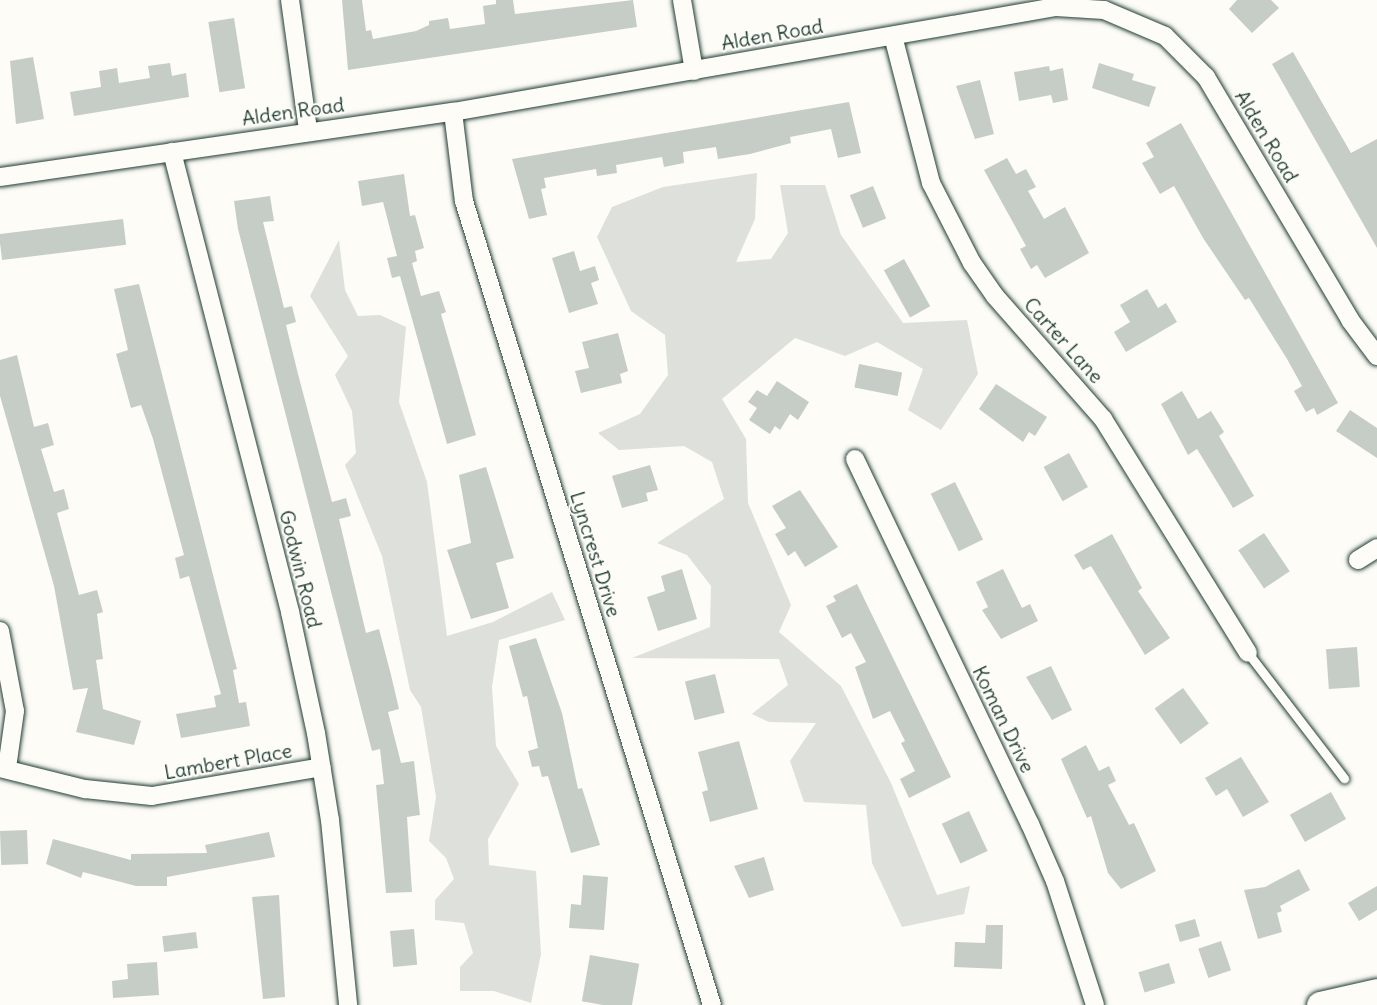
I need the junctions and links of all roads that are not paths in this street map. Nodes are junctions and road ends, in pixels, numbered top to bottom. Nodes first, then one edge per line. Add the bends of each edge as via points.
1 (290, 0) edge
2 (682, 0) edge
3 (894, 36) junction
4 (694, 71) junction
5 (453, 112) junction
6 (308, 130) junction
7 (172, 152) junction
8 (0, 177) edge
9 (1377, 356) edge
10 (855, 459) dead end
11 (1377, 548) edge
12 (1358, 560) dead end
13 (0, 631) edge
14 (1248, 653) joint
15 (3, 768) edge
16 (322, 768) junction
17 (1344, 778) dead end
18 (1377, 992) edge
19 (348, 1005) edge
20 (712, 1005) edge
21 (1095, 1005) edge
22 (1320, 1005) edge

1 - 6 street
2 - 4 street
3 - 4 street, Alden Road
3 - 9 street, Alden Road via 1078,7 1137,21 1165,36 1206,76 1350,320
3 - 14 street, Carter Lane via 916,137 956,237 995,296 1103,419
4 - 5 street, Alden Road
5 - 6 street, Alden Road
5 - 20 street, Lyncrest Drive via 464,201
6 - 7 street, Alden Road
7 - 8 street, Alden Road
7 - 16 street, Godwin Road via 290,612
10 - 21 street, Koman Drive via 1047,862
11 - 12 street
13 - 15 street via 15,711
14 - 17 lane
15 - 16 street, Lambert Place via 85,789 152,796
16 - 19 street, Godwin Road
18 - 22 main road

